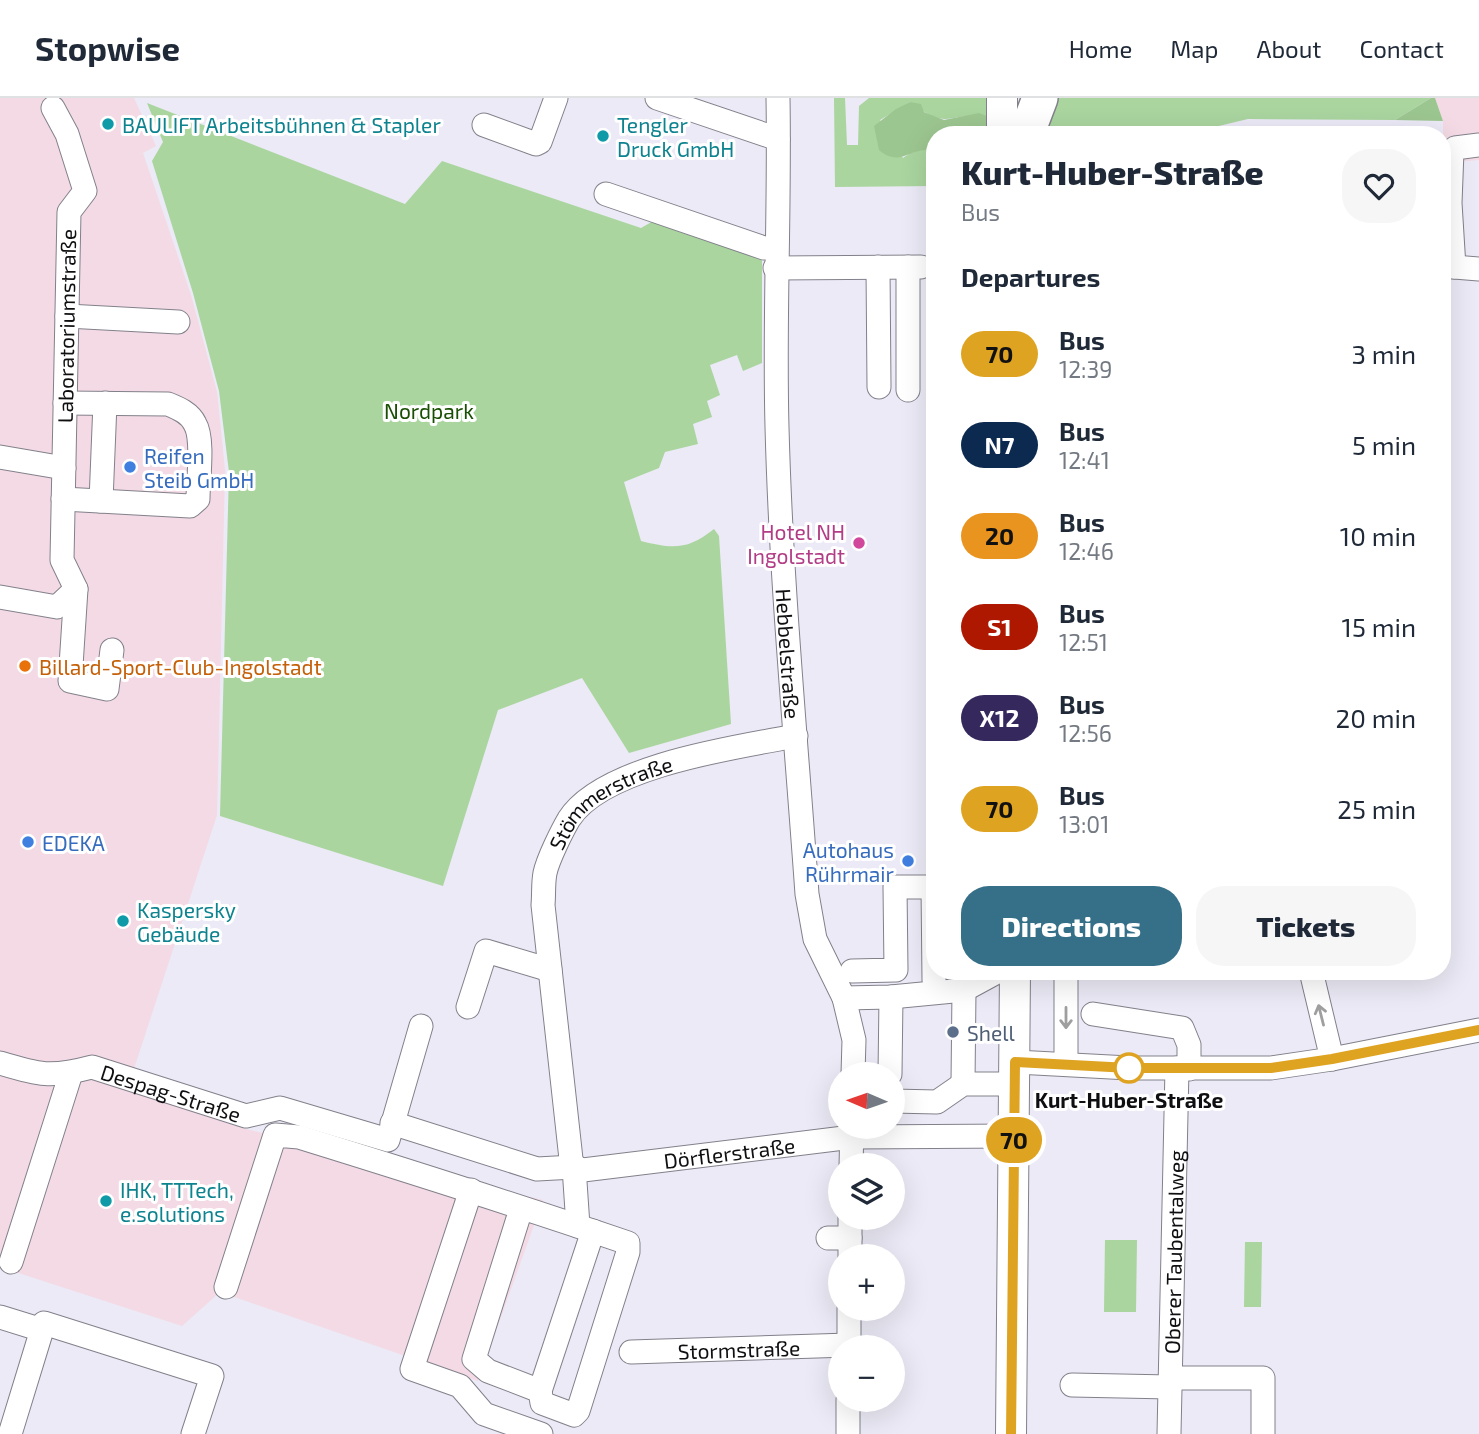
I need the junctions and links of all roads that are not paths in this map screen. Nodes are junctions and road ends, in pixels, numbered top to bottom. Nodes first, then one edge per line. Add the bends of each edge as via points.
1 (556, 98) edge
2 (657, 98) edge
3 (778, 98) edge
4 (1002, 98) edge
5 (1020, 98) edge
6 (1040, 98) edge
7 (52, 108) dead end
8 (484, 125) dead end
9 (1002, 126) edge
10 (1019, 126) edge
11 (1029, 126) edge
12 (778, 139) junction
13 (1479, 145) edge
14 (1451, 177) edge
15 (606, 194) dead end
16 (776, 258) junction
17 (1451, 266) edge
18 (878, 267) junction
19 (1479, 269) edge
20 (66, 316) junction
21 (178, 321) dead end
22 (879, 387) dead end
23 (908, 390) dead end
24 (65, 403) junction
25 (105, 403) junction
26 (0, 457) edge
27 (64, 468) junction
28 (63, 499) junction
29 (101, 501) junction
30 (76, 589) junction
31 (0, 597) edge
32 (112, 650) dead end
33 (796, 736) junction
34 (926, 887) edge
35 (550, 970) junction
36 (852, 971) dead end
37 (982, 980) edge
38 (1015, 980) edge
39 (1066, 980) edge
40 (1313, 980) edge
41 (964, 990) junction
42 (891, 997) junction
43 (844, 998) junction
44 (468, 1007) dead end
45 (1093, 1014) dead end
46 (421, 1026) dead end
47 (1479, 1030) edge
48 (1332, 1059) junction
49 (853, 1062) edge
50 (890, 1062) edge
51 (0, 1063) edge
52 (1066, 1064) junction
53 (1183, 1069) junction
54 (71, 1073) junction
55 (1014, 1073) junction
56 (963, 1084) junction
57 (905, 1101) edge
58 (246, 1116) junction
59 (392, 1123) junction
60 (905, 1133) edge
61 (275, 1135) junction
62 (828, 1135) edge
63 (1014, 1136) junction
64 (574, 1167) junction
65 (471, 1190) junction
66 (521, 1209) junction
67 (586, 1228) junction
68 (11, 1262) dead end
69 (226, 1287) dead end
70 (0, 1317) edge
71 (42, 1330) junction
72 (828, 1347) edge
73 (631, 1352) dead end
74 (1171, 1383) junction
75 (1072, 1385) dead end
76 (540, 1391) junction
77 (848, 1412) edge
78 (10, 1434) edge
79 (194, 1434) edge
80 (541, 1434) edge
81 (848, 1434) edge
82 (1011, 1434) edge
83 (1169, 1434) edge
84 (1263, 1434) edge

1 - 8 street via 536,144
2 - 12 street
3 - 12 street, Hebbelstraße
4 - 9 main road
5 - 10 main road
6 - 11 highway
7 - 20 street, Laboratoriumstraße via 85,191 69,212
12 - 16 street, Hebbelstraße
13 - 14 street via 1452,151
15 - 16 street via 764,248
16 - 18 street
16 - 33 street, Hebbelstraße via 780,518
17 - 19 street
18 - 22 street
18 - 23 street via 914,267
20 - 21 street
20 - 24 street, Laboratoriumstraße
24 - 25 street
24 - 27 street, Laboratoriumstraße
25 - 29 street
25 - 29 street via 167,404 182,410 195,424 199,439 198,499 190,506
26 - 27 street
27 - 28 street, Laboratoriumstraße
28 - 29 street
28 - 30 street, Laboratoriumstraße via 62,560
30 - 31 street via 57,607
30 - 32 street via 70,681 107,689
33 - 35 street, Stömmerstraße via 652,768 603,788 570,817 545,871 543,905
33 - 43 street, Hebbelstraße via 807,894 815,939
34 - 36 street via 895,887 896,970
35 - 44 street via 486,951
35 - 64 street, Stömmerstraße
37 - 41 street
38 - 55 main road
39 -> 52 street
48 -> 40 street
41 - 42 street
41 - 56 street
42 - 43 street
42 - 50 street
43 - 49 street, Hebbelstraße
45 - 53 street, Oberer Taubentalweg via 1182,1028 1189,1045
46 - 59 street
47 - 48 street
48 - 53 street via 1271,1068
51 - 54 street, Despag-Straße via 44,1075
52 - 53 street
52 - 55 street
53 - 74 street, Oberer Taubentalweg
54 - 58 street, Despag-Straße via 92,1067
54 - 68 street
55 - 56 street
55 - 63 main road
56 - 57 street via 937,1102
58 - 59 street, Despag-Straße via 280,1108 388,1140
58 - 61 street
59 - 64 street, Dörflerstraße via 537,1169
60 - 63 street, Dörflerstraße
61 - 65 street via 299,1137
61 - 69 street
62 - 64 street, Dörflerstraße via 583,1170
63 - 82 main road
64 - 67 street, Stömmerstraße
65 - 66 street
65 - 80 street via 412,1369 460,1386 484,1414
66 - 67 street
66 - 76 street via 474,1359 488,1371
67 - 76 street
67 - 76 street via 628,1243 628,1252 578,1411 574,1415 542,1403
70 - 71 street
71 - 78 street
71 - 79 street via 44,1323 212,1376
72 - 73 street, Stormstraße
74 - 75 street
74 - 83 street, Oberer Taubentalweg
74 - 84 street via 1263,1378
77 - 81 street

